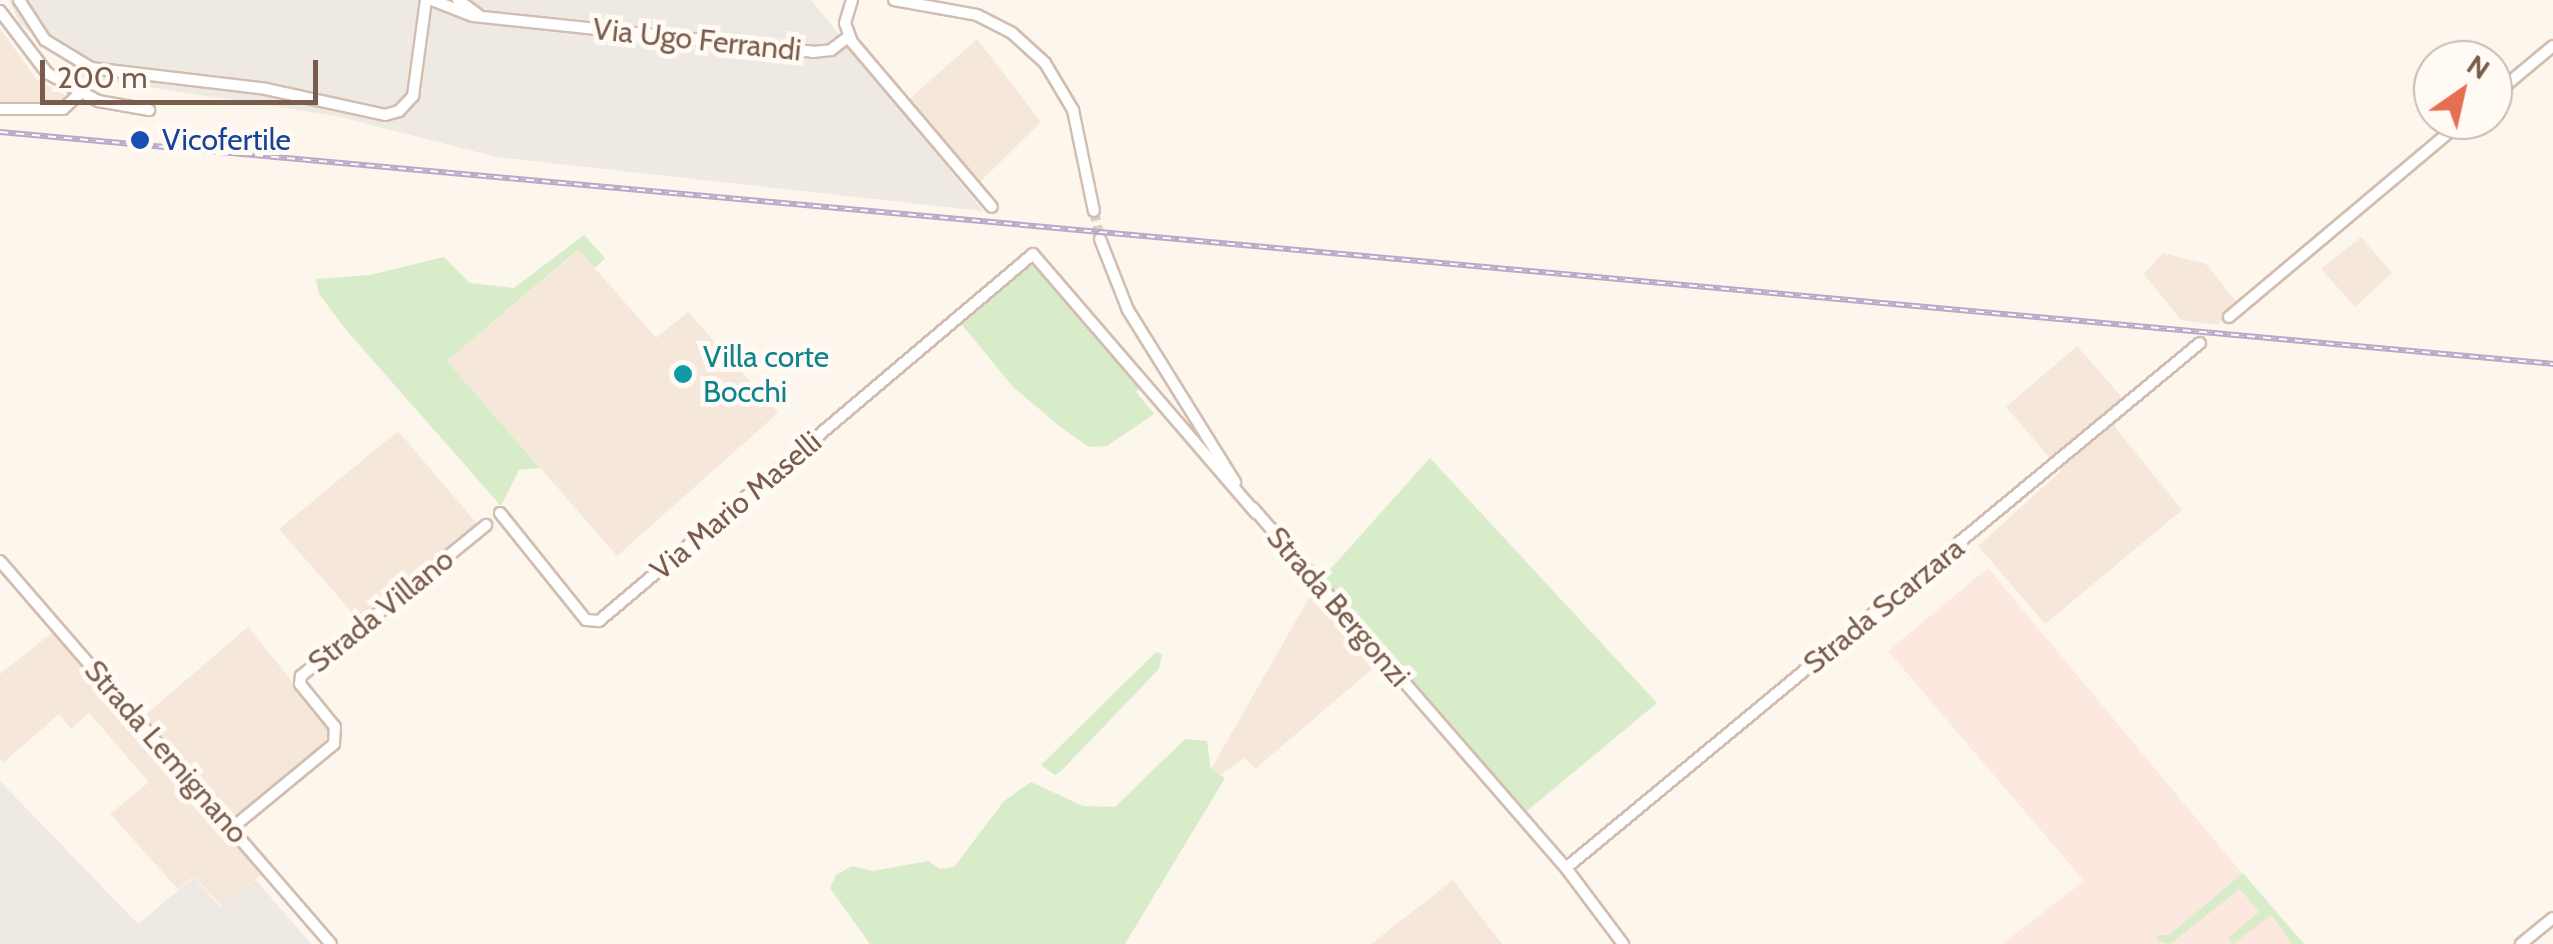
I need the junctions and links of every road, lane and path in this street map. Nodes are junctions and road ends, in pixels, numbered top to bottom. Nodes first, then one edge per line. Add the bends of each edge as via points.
1 (19, 0) edge
2 (429, 0) edge
3 (458, 0) edge
4 (852, 0) edge
5 (894, 0) edge
6 (447, 8) junction
7 (0, 11) edge
8 (481, 16) junction
9 (423, 27) junction
10 (848, 37) junction
11 (2553, 46) edge
12 (2513, 79) edge
13 (78, 94) junction
14 (0, 109) edge
15 (149, 110) dead end
16 (2440, 140) edge
17 (992, 207) dead end
18 (1094, 210) tunnel mouth
19 (1100, 238) tunnel mouth
20 (2230, 317) dead end
21 (2200, 343) dead end
22 (1174, 384) junction
23 (1152, 392) junction
24 (1256, 512) junction
25 (500, 513) dead end
26 (486, 525) dead end
27 (0, 562) edge
28 (232, 828) junction
29 (1566, 868) junction
30 (2553, 918) edge
31 (331, 944) edge
32 (1623, 944) edge
33 (2521, 944) edge

1 - 9 street via 45,40 91,68 266,88 385,115 400,112 413,96
2 - 6 street, Via Ugo Ferrandi
2 - 9 street
3 - 8 street
4 - 10 street
5 - 18 street via 978,15 1035,52 1073,110
6 - 8 street, Via Ugo Ferrandi
6 - 9 street
7 - 13 street via 34,62
8 - 10 street, Via Ugo Ferrandi via 823,53
10 - 17 street
11 - 12 street
13 - 14 street via 64,110
13 - 15 street
16 - 20 street
19 - 22 street, Strada Bergonzi via 1119,293
21 - 29 street, Strada Scarzara
22 - 23 street
22 - 24 street, Strada Bergonzi
23 - 24 street, Via Mario Maselli
23 - 25 street, Via Mario Maselli via 1033,254 594,624
24 - 29 street, Strada Bergonzi
26 - 28 street, Strada Villano via 302,676 300,684 335,727 334,744
27 - 28 street, Strada Lemignano
28 - 31 street, Strada Lemignano
29 - 32 street, Strada Bergonzi
30 - 33 street

